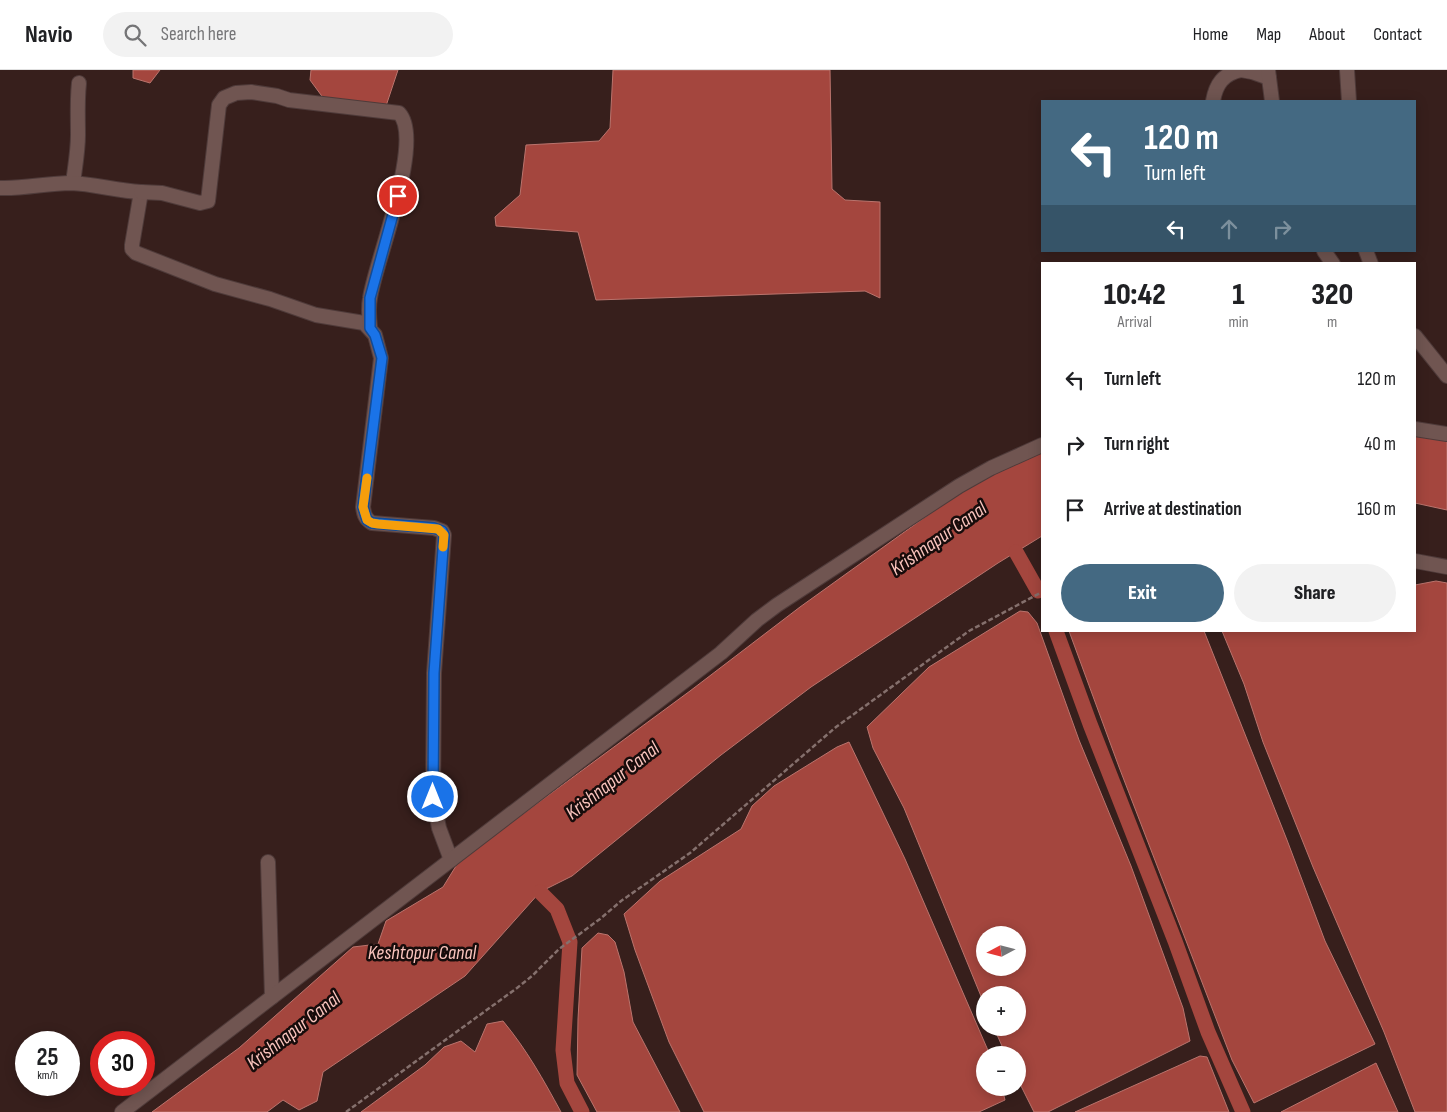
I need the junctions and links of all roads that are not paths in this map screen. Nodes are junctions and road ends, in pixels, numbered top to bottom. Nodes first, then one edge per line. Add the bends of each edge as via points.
1 (1241, 70) edge
2 (1347, 70) edge
3 (1269, 74) edge
4 (78, 83) dead end
5 (1213, 100) edge
6 (1272, 100) edge
7 (1348, 100) edge
8 (73, 183) junction
9 (0, 188) edge
10 (141, 192) junction
11 (370, 328) junction
12 (1416, 337) edge
13 (1447, 376) edge
14 (1416, 429) edge
15 (1447, 434) edge
16 (1041, 444) edge
17 (1416, 561) edge
18 (1447, 567) edge
19 (451, 860) junction
20 (268, 862) dead end
21 (272, 997) junction
22 (122, 1112) edge

1 - 3 street
1 - 5 street via 1222,78
2 - 7 street
3 - 6 street
4 - 8 street via 78,135
8 - 9 street
8 - 10 street
10 - 11 street via 132,245 136,253 215,284 316,315 364,323
10 - 11 street via 162,193 200,203 208,201 219,105 224,98 236,93 265,94 399,114 406,124 404,167 371,293 368,310
11 - 19 street via 382,358 364,514 372,523 434,528 444,535 434,673 433,797 439,828
12 - 13 street
14 - 15 street
16 - 19 street via 959,486 778,605 721,653
17 - 18 street
19 - 21 street
20 - 21 street
21 - 22 street

